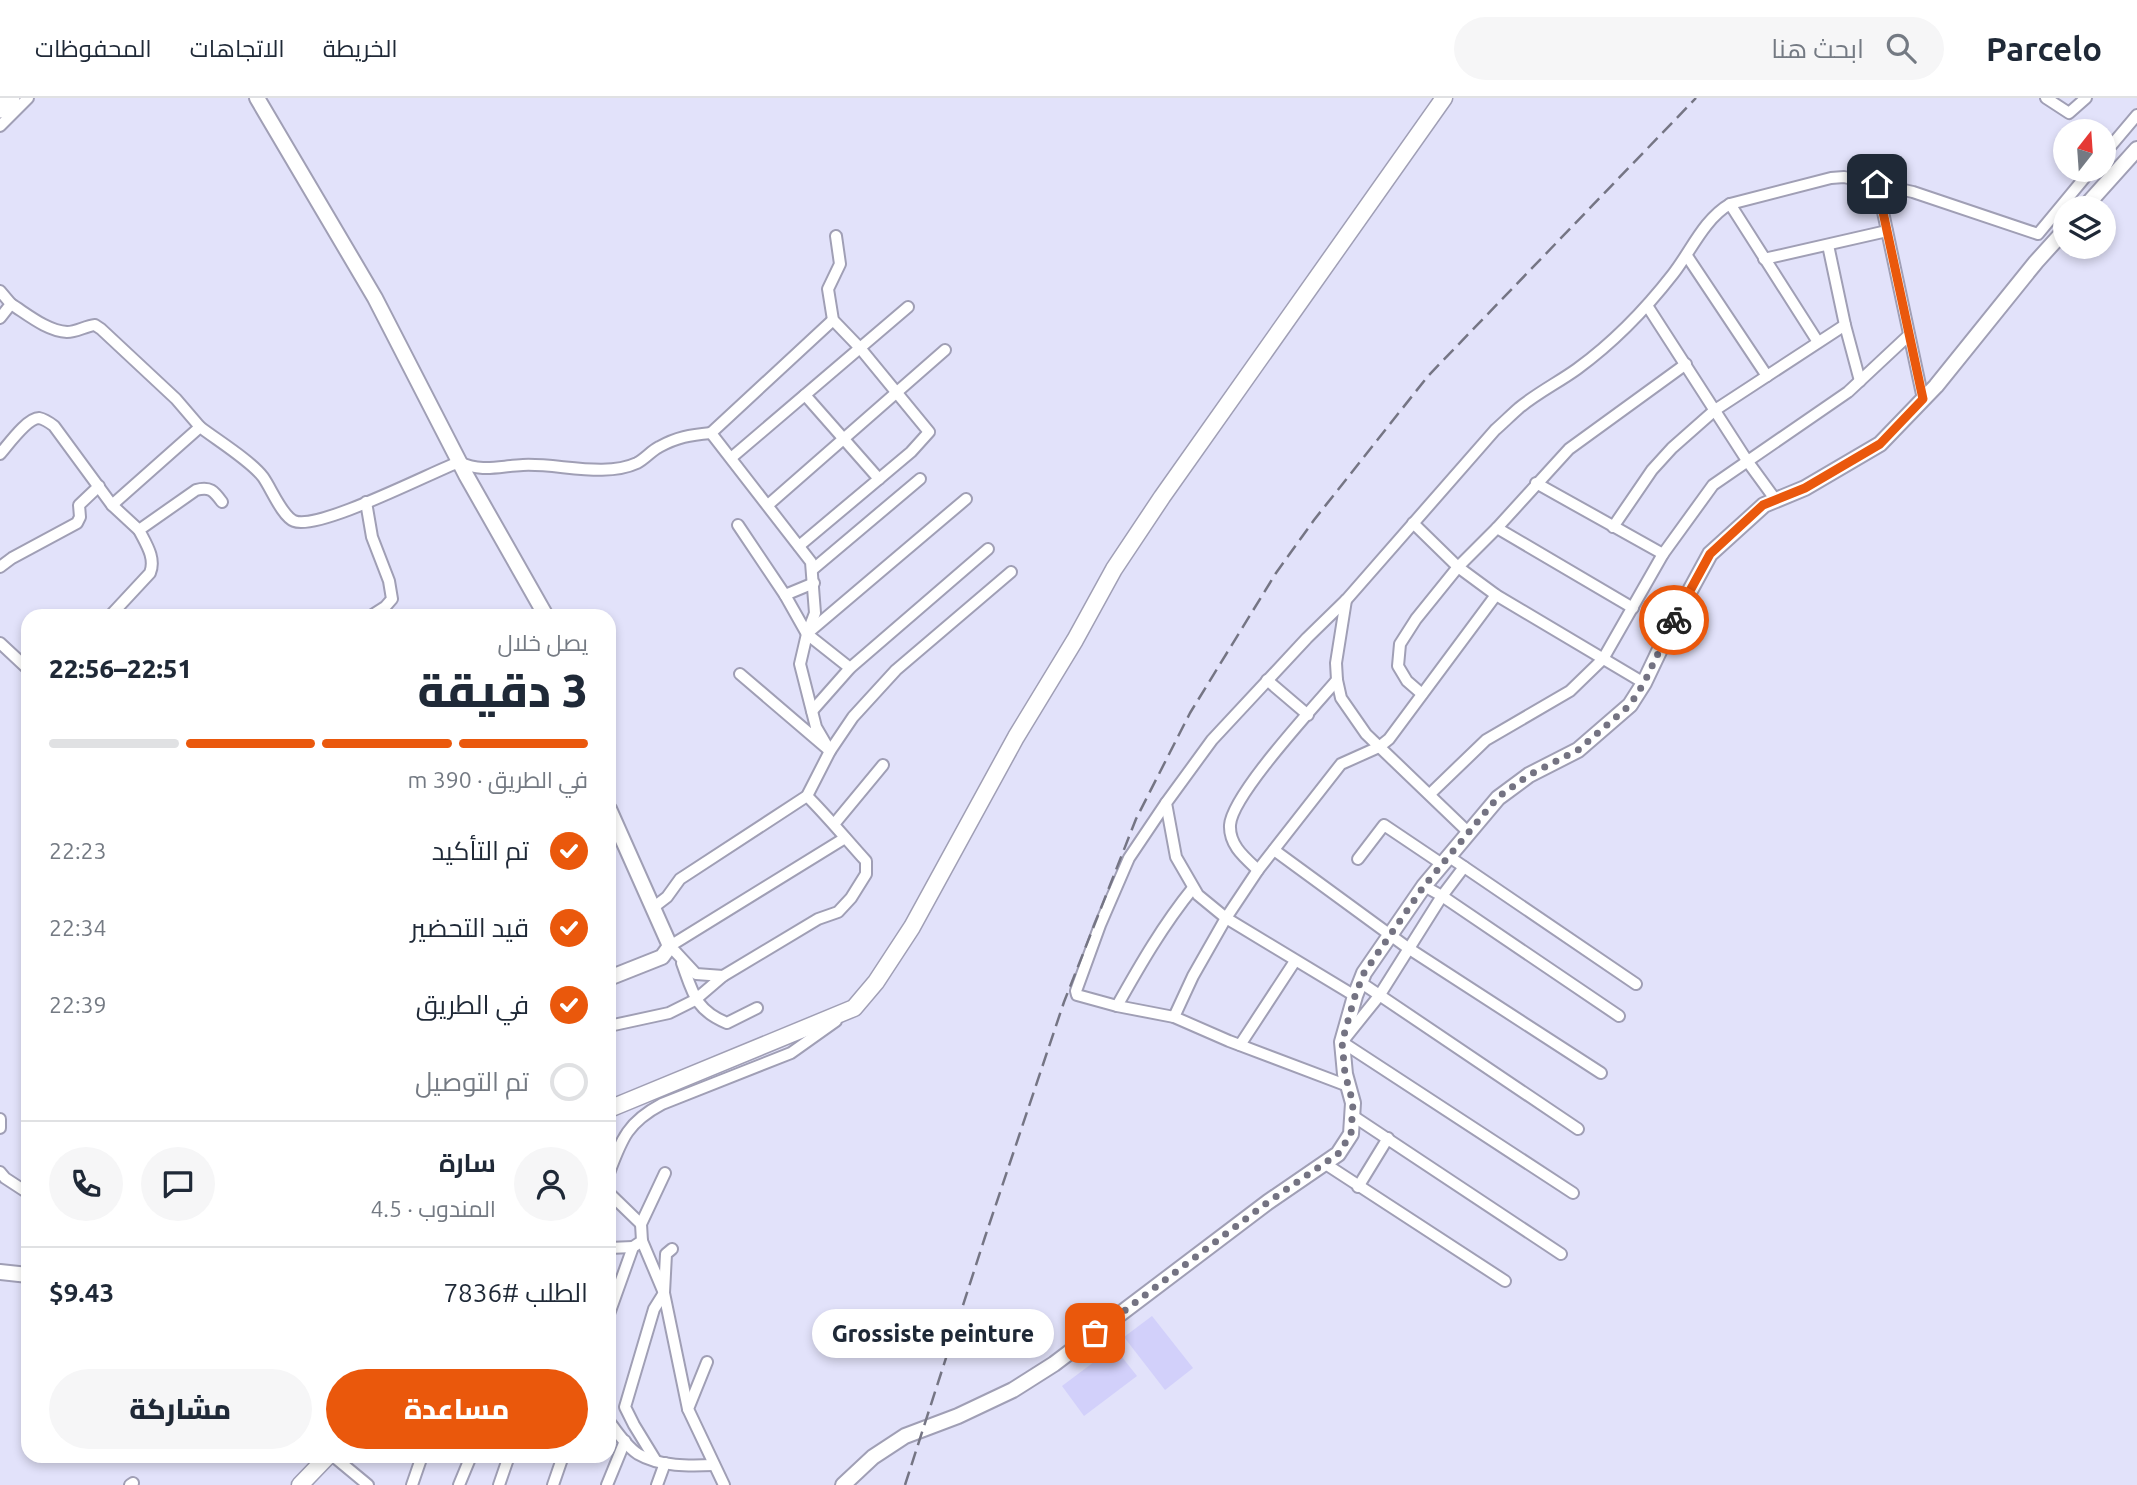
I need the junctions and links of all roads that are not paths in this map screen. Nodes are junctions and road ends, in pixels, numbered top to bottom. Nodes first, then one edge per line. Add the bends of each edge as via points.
1 (10, 98) edge
2 (28, 98) edge
3 (257, 98) edge
4 (1444, 98) edge
5 (2046, 98) edge
6 (2086, 98) edge
7 (0, 108) edge
8 (2137, 115) edge
9 (0, 126) edge
10 (2116, 140) edge
11 (2137, 149) edge
12 (2081, 182) edge
13 (1877, 184) junction
14 (2095, 196) edge
15 (1730, 204) junction
16 (1886, 231) junction
17 (836, 236) dead end
18 (2053, 244) edge
19 (1828, 245) junction
20 (1687, 256) junction
21 (1765, 259) junction
22 (0, 291) edge
23 (11, 304) junction
24 (908, 307) dead end
25 (1648, 307) junction
26 (0, 318) edge
27 (834, 320) junction
28 (1845, 325) junction
29 (1909, 335) junction
30 (1818, 342) junction
31 (860, 348) junction
32 (945, 350) dead end
33 (1686, 364) junction
34 (1767, 376) junction
35 (1860, 380) junction
36 (897, 392) junction
37 (805, 395) junction
38 (1923, 399) junction
39 (1715, 410) junction
40 (200, 427) junction
41 (711, 433) junction
42 (843, 439) junction
43 (0, 454) edge
44 (731, 458) junction
45 (1748, 461) junction
46 (459, 462) junction
47 (920, 478) dead end
48 (879, 479) junction
49 (1536, 483) junction
50 (99, 486) junction
51 (966, 499) dead end
52 (1775, 499) junction
53 (222, 502) dead end
54 (366, 502) junction
55 (112, 505) junction
56 (768, 505) junction
57 (1413, 523) junction
58 (738, 525) dead end
59 (1614, 527) junction
60 (1497, 528) junction
61 (139, 530) junction
62 (799, 546) junction
63 (988, 549) dead end
64 (1663, 554) junction
65 (0, 567) edge
66 (1458, 567) junction
67 (812, 570) junction
68 (1012, 572) dead end
69 (814, 583) junction
70 (785, 595) junction
71 (1496, 595) junction
72 (1347, 599) junction
73 (1633, 608) junction
74 (117, 609) edge
75 (382, 609) edge
76 (542, 609) edge
77 (807, 634) junction
78 (0, 643) edge
79 (1603, 659) junction
80 (21, 662) edge
81 (850, 668) junction
82 (740, 674) dead end
83 (1337, 680) junction
84 (1267, 681) junction
85 (1644, 683) junction
86 (1422, 694) junction
87 (811, 711) junction
88 (1308, 715) junction
89 (1379, 747) junction
90 (830, 751) junction
91 (883, 765) dead end
92 (1430, 794) junction
93 (807, 796) junction
94 (1166, 803) junction
95 (835, 824) junction
96 (616, 825) edge
97 (1468, 832) junction
98 (845, 838) junction
99 (1274, 850) junction
100 (1358, 859) dead end
101 (1445, 860) junction
102 (1464, 866) junction
103 (1258, 870) junction
104 (1424, 886) junction
105 (1193, 888) junction
106 (1441, 896) junction
107 (654, 907) junction
108 (1226, 918) junction
109 (1390, 934) junction
110 (670, 946) junction
111 (1408, 948) junction
112 (681, 957) junction
113 (1295, 961) junction
114 (616, 975) edge
115 (723, 976) junction
116 (1636, 984) dead end
117 (1358, 989) junction
118 (1379, 996) junction
119 (695, 1000) junction
120 (1117, 1006) junction
121 (757, 1007) dead end
122 (854, 1008) junction
123 (1619, 1016) dead end
124 (1174, 1017) junction
125 (616, 1024) edge
126 (1342, 1042) junction
127 (1240, 1045) junction
128 (1601, 1073) dead end
129 (1348, 1086) junction
130 (616, 1107) edge
131 (1353, 1116) junction
132 (0, 1119) edge
133 (0, 1128) edge
134 (1578, 1129) dead end
135 (1388, 1138) junction
136 (616, 1154) edge
137 (1324, 1163) junction
138 (0, 1172) edge
139 (666, 1173) dead end
140 (1358, 1187) junction
141 (21, 1188) edge
142 (1573, 1193) dead end
143 (616, 1200) edge
144 (641, 1224) junction
145 (638, 1244) junction
146 (616, 1247) edge
147 (672, 1249) dead end
148 (1561, 1254) dead end
149 (0, 1272) edge
150 (21, 1274) edge
151 (1505, 1281) dead end
152 (664, 1293) junction
153 (616, 1297) edge
154 (708, 1363) dead end
155 (688, 1409) junction
156 (616, 1430) edge
157 (625, 1441) junction
158 (661, 1462) junction
159 (323, 1463) edge
160 (339, 1463) edge
161 (420, 1463) edge
162 (468, 1463) edge
163 (507, 1463) edge
164 (561, 1463) edge
165 (714, 1465) junction
166 (300, 1485) edge
167 (368, 1485) edge
168 (412, 1485) edge
169 (459, 1485) edge
170 (499, 1485) edge
171 (553, 1485) edge
172 (607, 1485) edge
173 (657, 1485) edge
174 (724, 1485) edge
175 (843, 1485) edge

1 - 7 highway
2 - 9 street
3 - 46 street via 375,298
4 - 122 main road via 1114,569 912,927
5 - 6 street via 2069,113
8 - 10 street
11 - 14 street
12 - 13 street via 2038,234
13 - 15 street via 1831,178
13 - 16 street
15 - 20 street via 1705,227
15 - 21 street
16 - 19 street
16 - 29 street
17 - 27 street via 840,264 828,289
18 - 38 street
19 - 21 street
19 - 28 street
20 - 25 street
20 - 34 street
21 - 30 street
22 - 23 street
23 - 26 street
23 - 40 street via 55,329 68,332 95,325
24 - 31 street
25 - 33 street
25 - 57 street via 1578,368 1520,407
27 - 31 street
27 - 41 street
28 - 30 street
28 - 35 street
29 - 35 street
29 - 38 street
30 - 34 street
31 - 36 street
31 - 37 street
32 - 36 street
33 - 39 street
33 - 49 street via 1569,449
34 - 39 street
35 - 45 street
36 - 42 street
36 - 48 street via 929,432
37 - 42 street
37 - 44 street
38 - 52 street via 1880,444 1805,488
39 - 45 street
39 - 59 street via 1652,470
40 - 54 street via 261,474 295,521 304,523
40 - 55 street
41 - 44 street
41 - 46 street via 682,435 636,463 614,468 524,465 496,469
42 - 48 street
42 - 56 street
43 - 50 street via 29,421 47,421
44 - 56 street
45 - 52 street
45 - 64 street via 1713,485
46 - 54 street
46 - 76 street
47 - 67 street
48 - 62 street
49 - 59 street
49 - 60 street
50 - 55 street
50 - 65 street via 79,505 77,523
51 - 77 street
52 - 85 street via 1710,554
53 - 61 street via 214,490 196,490
54 - 75 street via 392,599
55 - 61 street
56 - 62 street
57 - 66 street
57 - 72 street
58 - 70 street
59 - 64 street
60 - 66 street
60 - 73 street
61 - 74 street via 152,567
62 - 67 street
63 - 81 street
64 - 73 street
66 - 71 street
66 - 86 street via 1400,644 1398,666
67 - 69 street
68 - 90 street via 896,670
69 - 70 street
69 - 77 street via 815,613
70 - 77 street
71 - 79 street
71 - 86 street
72 - 83 street
72 - 84 street
73 - 79 street
77 - 81 street
77 - 87 street via 800,664
78 - 80 street
79 - 85 street
79 - 92 street via 1570,691 1486,740
81 - 87 street
82 - 90 street
83 - 88 street
83 - 89 street via 1341,698
84 - 88 street
84 - 94 street via 1212,740
85 - 97 street via 1630,705 1578,750 1498,797
86 - 89 street
87 - 90 street
88 - 103 street via 1244,794 1230,823 1233,844
89 - 92 street
89 - 99 street via 1341,764
90 - 93 street
91 - 95 street
92 - 97 street
93 - 95 street
93 - 107 street via 680,879
94 - 105 street via 1176,857
94 - 120 street via 1129,858 1076,991 1079,997
95 - 98 street
96 - 107 street
97 - 101 street
98 - 110 street
98 - 115 street via 866,860 866,874 838,912 818,919
99 - 103 street
99 - 109 street
100 - 101 street via 1384,825
101 - 102 street
101 - 104 street
102 - 106 street
102 - 116 street
103 - 108 street
104 - 106 street
104 - 109 street
105 - 108 street
105 - 120 street via 1151,946
106 - 111 street
106 - 123 street
107 - 110 street
108 - 113 street
108 - 124 street
109 - 111 street
109 - 117 street
110 - 112 street
110 - 114 street via 662,957
111 - 118 street
111 - 128 street
112 - 115 street via 696,974
112 - 119 street
113 - 117 street
113 - 127 street
115 - 119 street
117 - 118 street
117 - 126 street
118 - 126 street
118 - 134 street
119 - 121 street via 711,1017 727,1023
119 - 125 street via 669,1013
120 - 124 street
122 - 130 main road
122 - 136 street via 791,1053 646,1113 621,1141
124 - 127 street
126 - 129 street
126 - 142 street
127 - 129 street
129 - 131 street
131 - 135 street
131 - 137 street via 1351,1134 1338,1154
132 - 133 street
135 - 140 street
135 - 148 street
137 - 140 street
137 - 175 street via 1054,1364 1013,1390 905,1436
138 - 141 street
139 - 144 street
140 - 151 street
143 - 144 street
144 - 145 street
145 - 146 street
145 - 152 street
145 - 153 street
147 - 152 street via 666,1254
149 - 150 street
152 - 155 street
152 - 158 street via 654,1309 625,1407
154 - 155 street
155 - 165 street
156 - 157 street
157 - 158 street via 638,1454
157 - 172 street
158 - 165 street
158 - 173 street
159 - 166 main road
160 - 167 street
161 - 168 street
162 - 169 street
163 - 170 street
164 - 171 street
165 - 174 street

